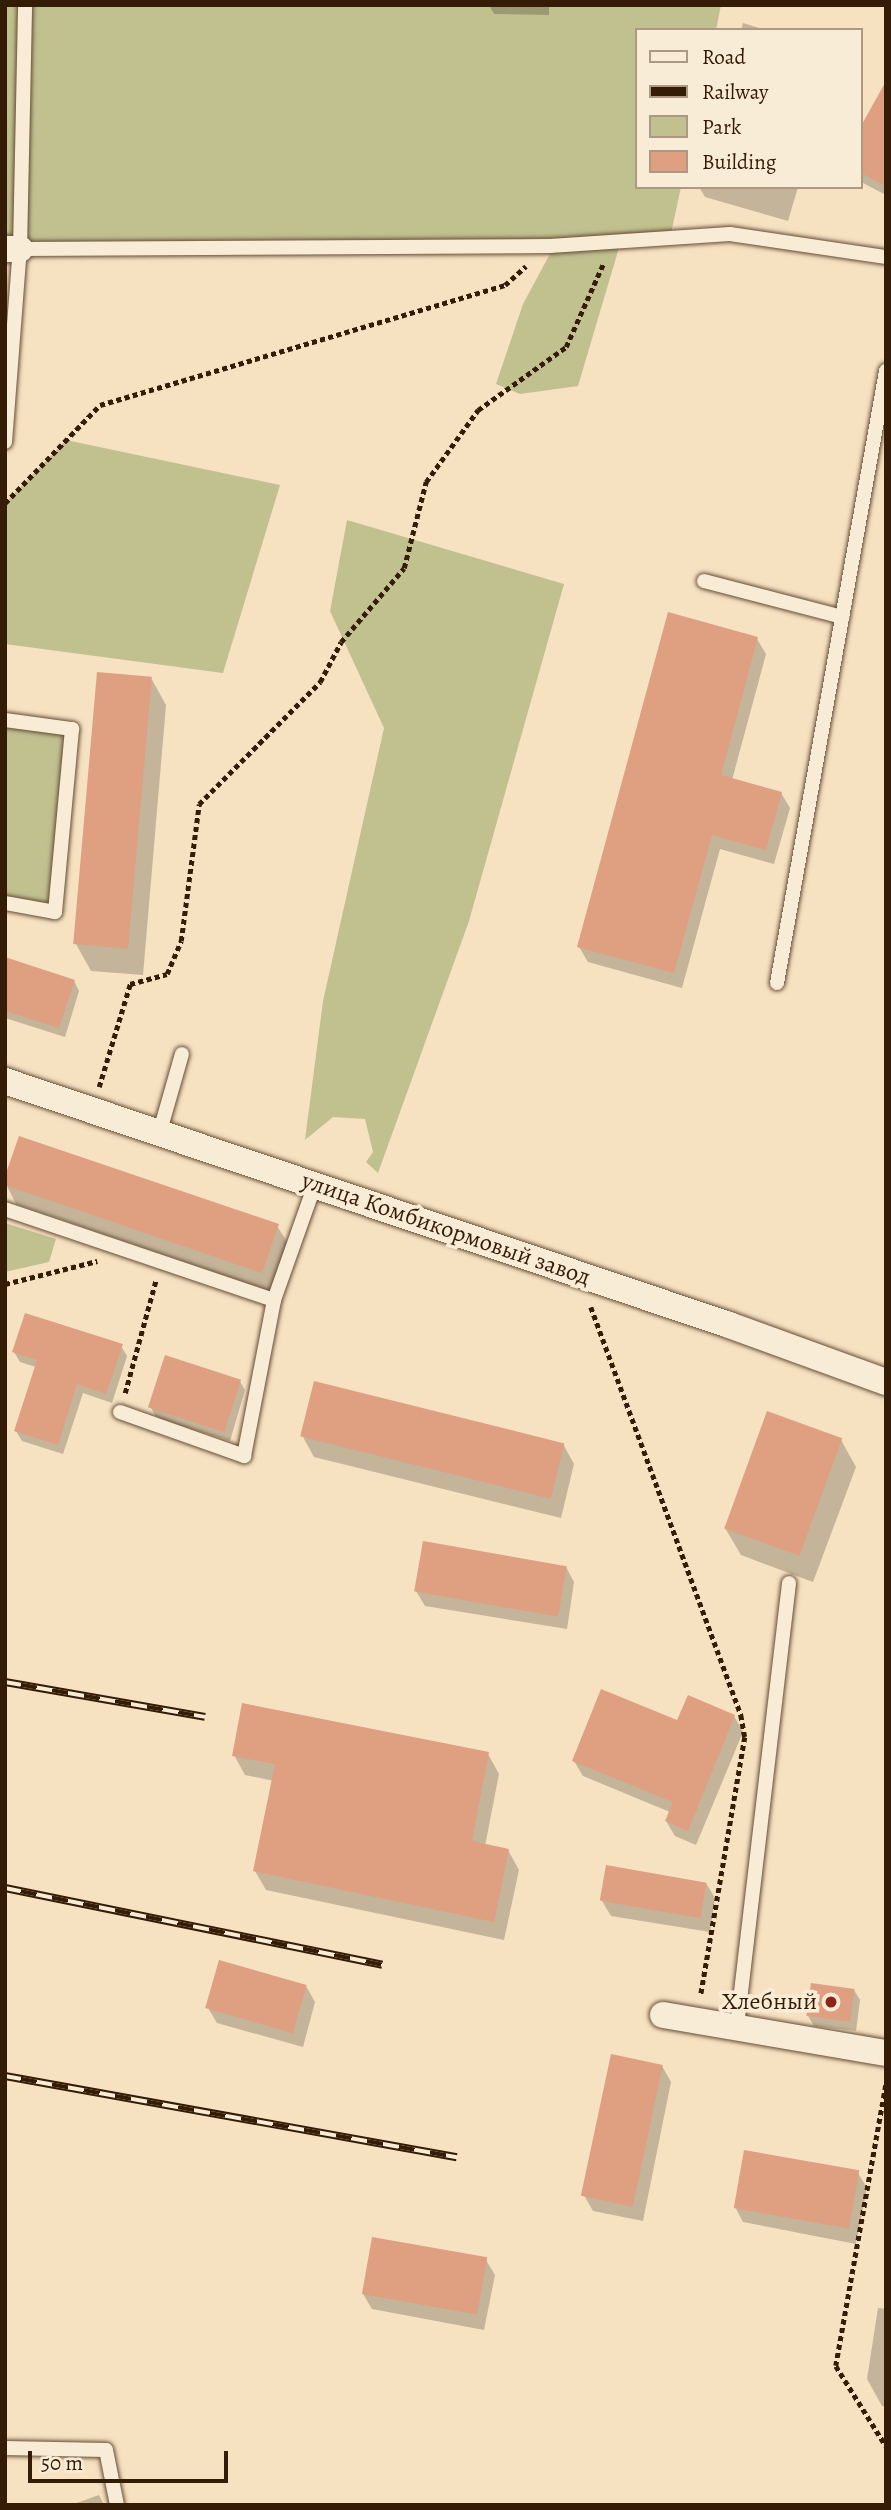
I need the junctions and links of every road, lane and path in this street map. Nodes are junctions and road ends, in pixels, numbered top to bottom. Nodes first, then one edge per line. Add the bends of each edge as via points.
1 (25, 5) edge
2 (612, 242) junction
3 (550, 246) junction
4 (13, 249) edge
5 (886, 257) edge
6 (886, 371) edge
7 (5, 442) edge
8 (5, 503) edge
9 (704, 581) dead end
10 (842, 617) junction
11 (5, 720) edge
12 (5, 903) edge
13 (777, 983) dead end
14 (182, 1054) dead end
15 (5, 1081) edge
16 (92, 1109) junction
17 (160, 1131) junction
18 (315, 1184) junction
19 (5, 1209) edge
20 (132, 1252) junction
21 (161, 1262) junction
22 (5, 1284) edge
23 (589, 1299) dead end
24 (274, 1300) junction
25 (886, 1382) edge
26 (120, 1412) joint
27 (789, 1583) dead end
28 (683, 2008) joint
29 (737, 2026) junction
30 (886, 2053) edge
31 (886, 2085) edge
32 (886, 2446) edge
33 (5, 2448) edge
34 (117, 2505) edge

1 - 4 lane
2 - 3 lane
2 - 5 lane via 730,234
2 - 16 path via 566,347 478,410 426,482 404,568 341,642 320,682 199,804 181,941 167,974 130,984
3 - 4 lane
3 - 8 path via 505,285 100,405
4 - 7 lane
6 - 10 lane
9 - 10 lane
10 - 13 lane
11 - 12 lane via 72,729 55,912
14 - 17 lane
15 - 16 street, улица Комбикормовый завод
16 - 17 street, улица Комбикормовый завод
17 - 18 street, улица Комбикормовый завод
18 - 24 lane
18 - 25 street, улица Комбикормовый завод
19 - 20 lane
20 - 21 lane
20 - 22 path
21 - 24 lane
21 - 26 path
23 - 28 path via 741,1715 745,1737
24 - 26 lane via 244,1456
27 - 29 lane
28 - 29 street
29 - 30 street
31 - 32 path via 836,2366
33 - 34 lane via 106,2450

